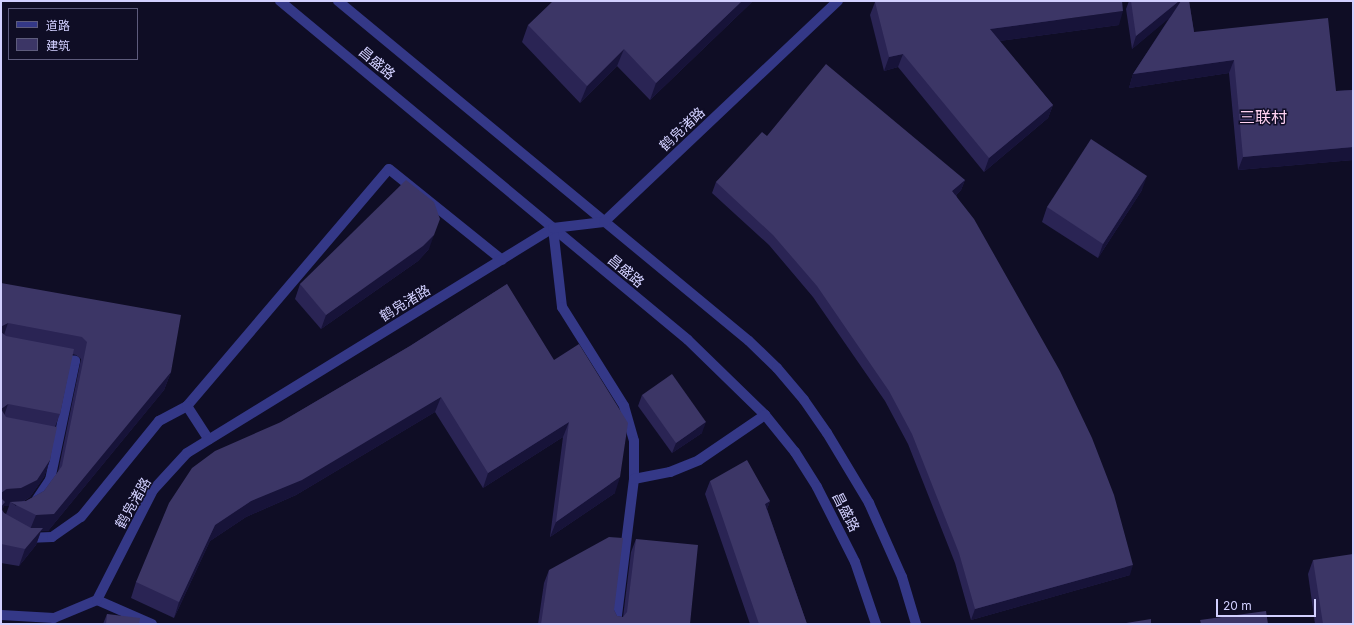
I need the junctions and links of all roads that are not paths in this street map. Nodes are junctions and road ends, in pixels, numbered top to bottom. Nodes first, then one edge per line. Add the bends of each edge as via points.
1 (280, 1) edge
2 (338, 1) edge
3 (838, 1) edge
4 (604, 222) junction
5 (554, 228) junction
6 (502, 260) junction
7 (45, 355) edge
8 (187, 406) junction
9 (765, 415) junction
10 (44, 436) edge
11 (59, 439) junction
12 (209, 440) junction
13 (634, 479) junction
14 (23, 509) edge
15 (14, 532) edge
16 (97, 600) junction
17 (1, 615) edge
18 (152, 624) edge
19 (616, 624) edge
20 (876, 624) edge
21 (916, 624) edge

1 - 5 street, 昌盛路
2 - 4 street, 昌盛路
3 - 4 street, 鹤凫渚路
4 - 5 street, 鹤凫渚路
4 - 21 street, 昌盛路 via 749,341 777,368 804,400 849,467 869,503 902,577
5 - 6 street, 鹤凫渚路
5 - 9 street, 昌盛路 via 693,345
5 - 13 street via 562,307 624,406 634,441
6 - 8 street via 389,169
6 - 12 street, 鹤凫渚路
7 - 11 street via 75,361
8 - 12 street
8 - 15 street via 158,421 81,517 52,537 28,539
9 - 13 street via 699,460 670,472
9 - 20 street, 昌盛路 via 795,452 817,487 855,562
10 - 11 street
11 - 14 street via 50,480 35,502
12 - 16 street, 鹤凫渚路 via 187,453 153,490
13 - 19 street
16 - 17 street via 54,618
16 - 18 street

